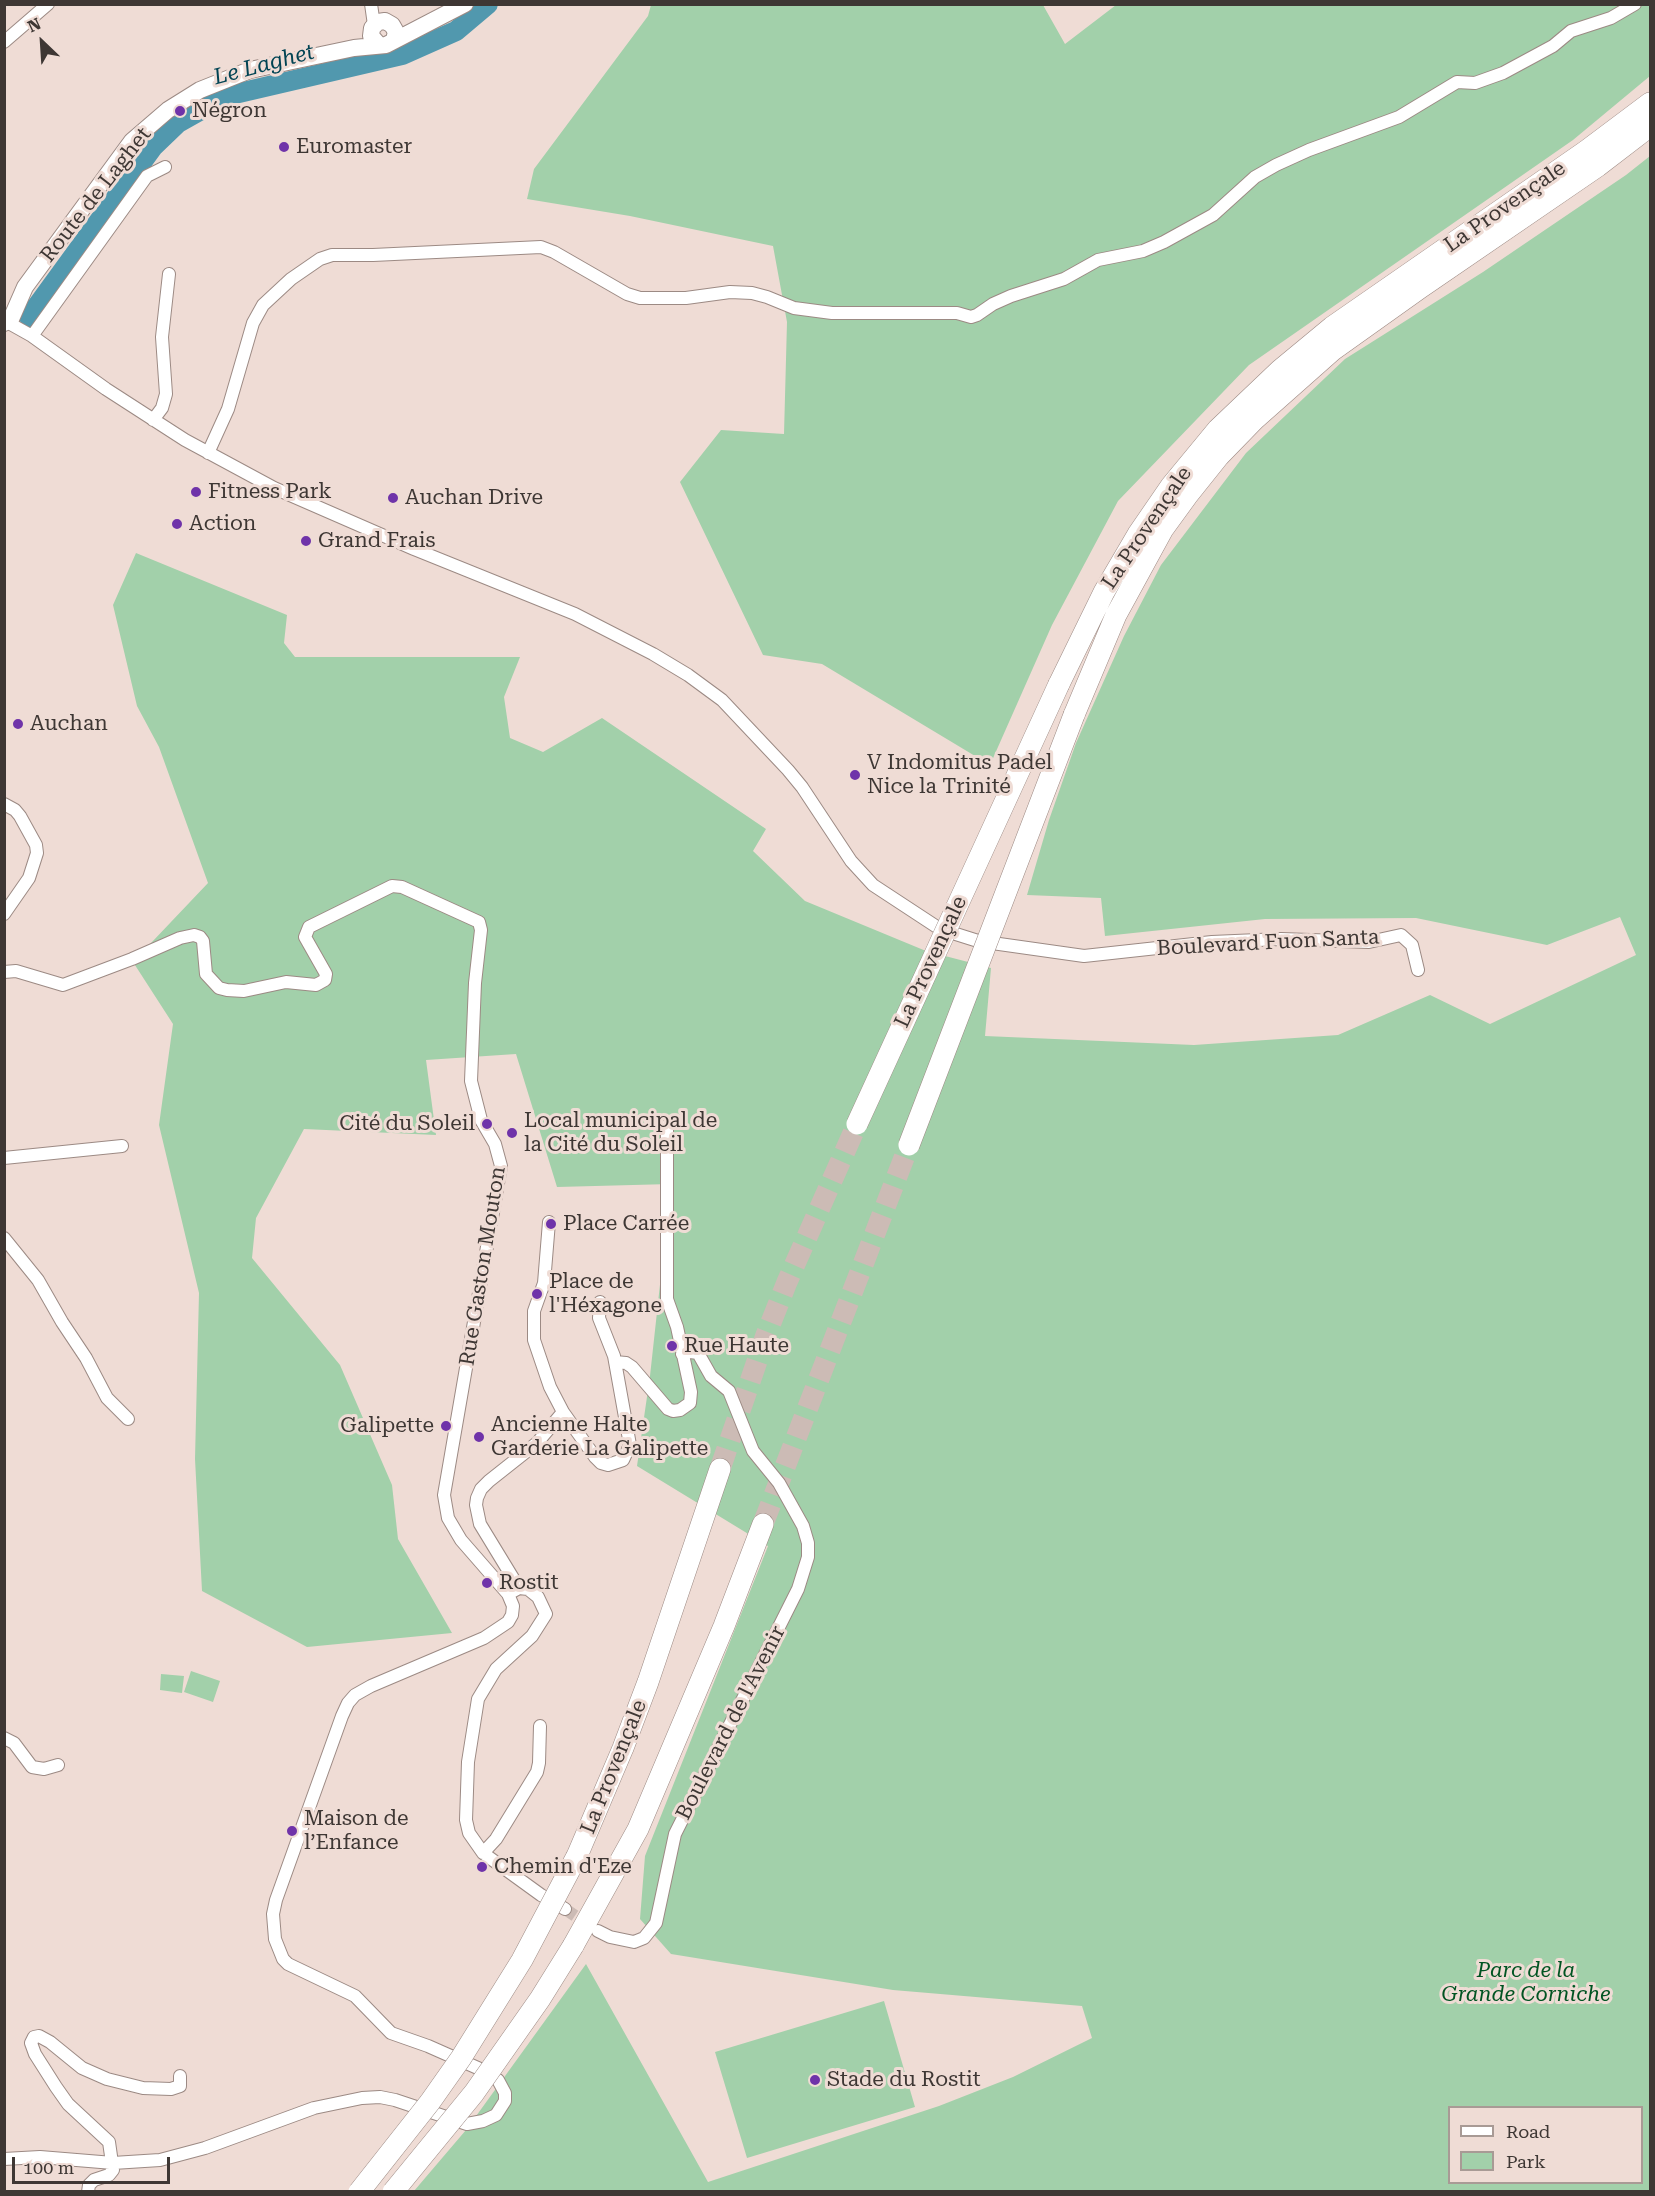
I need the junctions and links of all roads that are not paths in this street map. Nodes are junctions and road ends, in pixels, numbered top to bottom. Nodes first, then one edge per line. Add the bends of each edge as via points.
1 (48, 4) edge
2 (465, 4) edge
3 (1635, 4) edge
4 (380, 25) edge
5 (4, 42) edge
6 (1650, 103) edge
7 (1650, 126) edge
8 (165, 168) dead end
9 (169, 274) dead end
10 (7, 316) edge
11 (32, 336) junction
12 (153, 420) junction
13 (208, 453) junction
14 (4, 804) edge
15 (4, 914) edge
16 (1418, 970) dead end
17 (4, 972) edge
18 (856, 1124) tunnel mouth
19 (667, 1126) dead end
20 (909, 1145) tunnel mouth
21 (122, 1146) dead end
22 (4, 1158) edge
23 (549, 1222) dead end
24 (4, 1238) edge
25 (600, 1302) dead end
26 (682, 1354) junction
27 (615, 1362) junction
28 (563, 1412) junction
29 (128, 1419) dead end
30 (720, 1468) tunnel mouth
31 (763, 1524) tunnel mouth
32 (513, 1596) junction
33 (538, 1597) junction
34 (540, 1726) dead end
35 (4, 1738) edge
36 (58, 1765) dead end
37 (483, 1853) junction
38 (565, 1909) tunnel mouth
39 (598, 1931) tunnel mouth
40 (180, 2076) dead end
41 (4, 2159) edge
42 (113, 2163) junction
43 (88, 2192) edge
44 (359, 2192) edge
45 (393, 2192) edge

1 - 5 street
2 - 4 main road, Route de Laghet via 431,22
3 - 13 street via 1611,18 1571,31 1553,46 1503,73 1475,83 1457,82 1399,117 1284,161 1256,177 1213,215 1164,242 1143,251 1098,260 1064,279 1011,296 971,317 957,313 832,313 794,308 752,293 640,298 541,247 332,255 301,272 263,305 253,323 228,409
4 - 10 main road, Route de Laghet via 341,51 235,75 168,110 132,141
6 - 18 highway, La Provençale, bridge via 1332,327 1218,429 1171,486 1104,592
7 - 20 highway, La Provençale, bridge via 1333,350 1219,456 1163,529 1116,615 1074,715
8 - 11 street via 147,176
9 - 12 street via 162,337 166,394
10 - 11 street, Boulevard Fuon Santa
11 - 12 street, Boulevard Fuon Santa
12 - 13 street, Boulevard Fuon Santa
13 - 16 street, Boulevard Fuon Santa via 274,488 575,614 688,675 722,700 788,770 851,861 873,885 940,929 978,941 1084,956 1212,942 1369,942 1401,935 1412,945
14 - 15 street via 20,816 37,852 29,878
17 - 32 street, Rue Gaston Mouton via 16,971 63,985 194,935 202,941 206,974 219,988 244,991 286,982 316,985 325,980 326,974 305,937 309,927 392,886 479,922 471,1081 479,1115 495,1144 501,1166 444,1495 448,1518 461,1540
19 - 26 street via 667,1299
21 - 22 street
23 - 28 street via 544,1283 534,1311 534,1340
24 - 29 street via 38,1280 107,1398
25 - 27 street via 599,1318
26 - 27 street via 691,1398 685,1408 674,1411 663,1404 632,1367
26 - 39 street, Boulevard de l'Avenir via 698,1353 711,1376 729,1391 753,1452 779,1483 803,1526 808,1557 798,1589 675,1834 656,1923 644,1938 634,1942
27 - 28 street via 630,1445 623,1460 616,1464 601,1463
28 - 32 street via 551,1430 489,1481 477,1498 480,1524
30 - 44 highway, La Provençale, bridge via 648,1682 577,1856 522,1960 461,2058
31 - 45 highway, La Provençale, bridge via 638,1829 540,1999 444,2133
32 - 33 street
32 - 33 street via 528,1589
32 - 42 street via 508,1622 484,1638 371,1686 348,1703 273,1914 274,1940 288,1964 355,1996 391,2032 491,2075 505,2093 501,2109 490,2119 467,2124 395,2100 354,2099 304,2111 184,2155
33 - 37 street via 544,1608 544,1620 489,1678 476,1707 468,1762 466,1820 469,1833
34 - 37 street via 537,1772 496,1839
35 - 36 street via 14,1743 32,1767
37 - 38 street
40 - 42 street via 180,2086 171,2089 143,2088 107,2079 82,2068 39,2036 34,2037 31,2043 35,2054 68,2104 109,2142
41 - 42 street via 40,2157
42 - 43 street via 109,2175 94,2180

